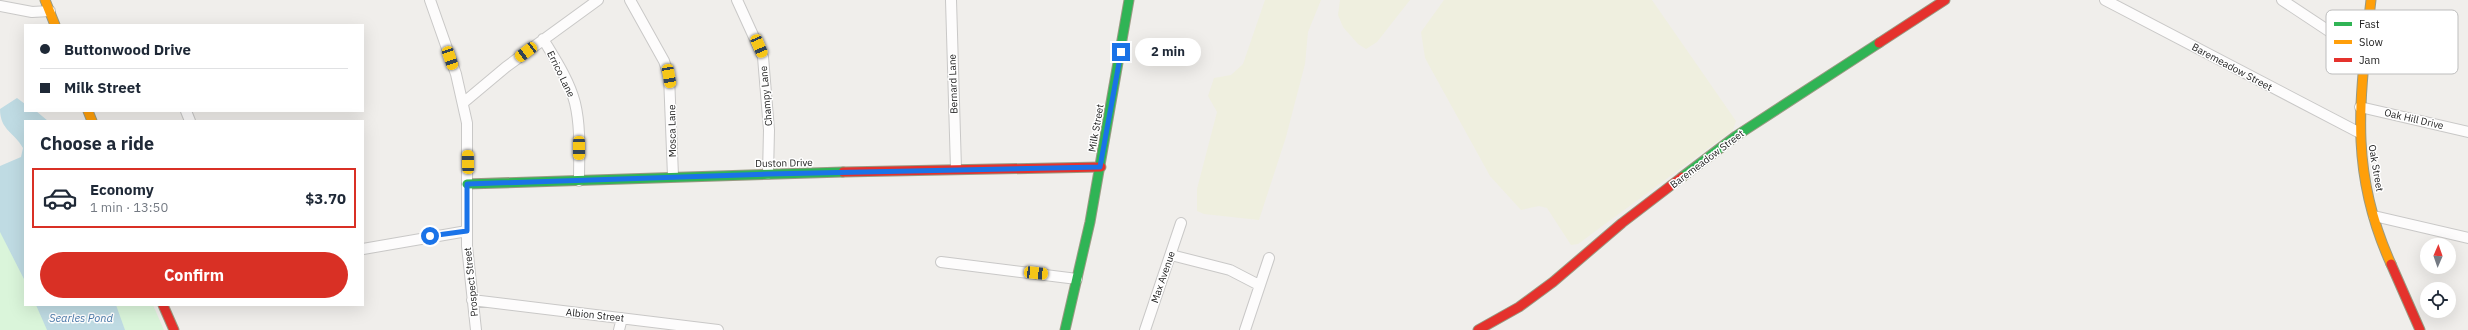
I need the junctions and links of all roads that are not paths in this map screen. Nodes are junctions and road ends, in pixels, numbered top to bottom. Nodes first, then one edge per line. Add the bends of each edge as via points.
1 (45, 0) edge
2 (430, 0) edge
3 (598, 0) edge
4 (630, 0) edge
5 (737, 0) edge
6 (951, 0) edge
7 (1129, 0) edge
8 (1945, 0) edge
9 (2105, 0) edge
10 (2282, 0) edge
11 (2371, 0) edge
12 (0, 6) edge
13 (2370, 10) edge
14 (50, 11) junction
15 (55, 24) edge
16 (2326, 29) edge
17 (543, 39) junction
18 (2363, 74) edge
19 (463, 103) junction
20 (2360, 107) junction
21 (2468, 132) edge
22 (2360, 133) junction
23 (1100, 167) junction
24 (956, 169) junction
25 (768, 174) junction
26 (674, 176) junction
27 (579, 181) junction
28 (467, 184) junction
29 (2374, 216) junction
30 (1181, 223) dead end
31 (467, 231) junction
32 (2468, 238) edge
33 (364, 249) edge
34 (1171, 255) junction
35 (1269, 258) dead end
36 (941, 262) dead end
37 (1077, 279) junction
38 (1259, 285) junction
39 (472, 300) junction
40 (163, 306) edge
41 (622, 318) junction
42 (174, 330) edge
43 (476, 330) edge
44 (619, 330) edge
45 (718, 330) edge
46 (1065, 330) edge
47 (1145, 330) edge
48 (1245, 330) edge
49 (1478, 330) edge
50 (2420, 330) edge

1 - 14 street
2 - 19 street, Prospect Street via 456,74
3 - 17 street
4 - 26 street, Mosca Lane via 664,61 669,76
5 - 25 street, Champy Lane via 763,57 769,130
6 - 24 street, Bernard Lane
7 - 23 street, Milk Street
8 - 49 street, Baremeadow Street via 1736,136 1622,223 1553,282 1518,307
9 - 22 street, Baremeadow Street
10 - 16 street
11 - 13 street, Oak Street
12 - 14 street via 32,12
14 - 15 street
17 - 19 street
17 - 27 street, Errico Lane via 575,102
18 - 20 street, Oak Street
19 - 28 street, Prospect Street via 468,143
20 - 21 street, Oak Hill Drive
20 - 22 street, Oak Street
22 - 29 street, Oak Street
23 - 24 street, Duston Drive
23 - 37 street, Milk Street
24 - 25 street, Duston Drive
25 - 26 street, Duston Drive
26 - 27 street, Duston Drive
27 - 28 street, Duston Drive
28 - 31 street, Prospect Street
29 - 32 street
29 - 50 street, Oak Street via 2381,240
30 - 34 street, Max Avenue
31 - 33 street
31 - 39 street, Prospect Street
34 - 38 street via 1230,270
34 - 47 street, Max Avenue
35 - 38 street
36 - 37 street
37 - 46 street, Milk Street
38 - 48 street
39 - 41 street, Albion Street
39 - 43 street, Prospect Street
40 - 42 street
41 - 44 street
41 - 45 street, Albion Street

